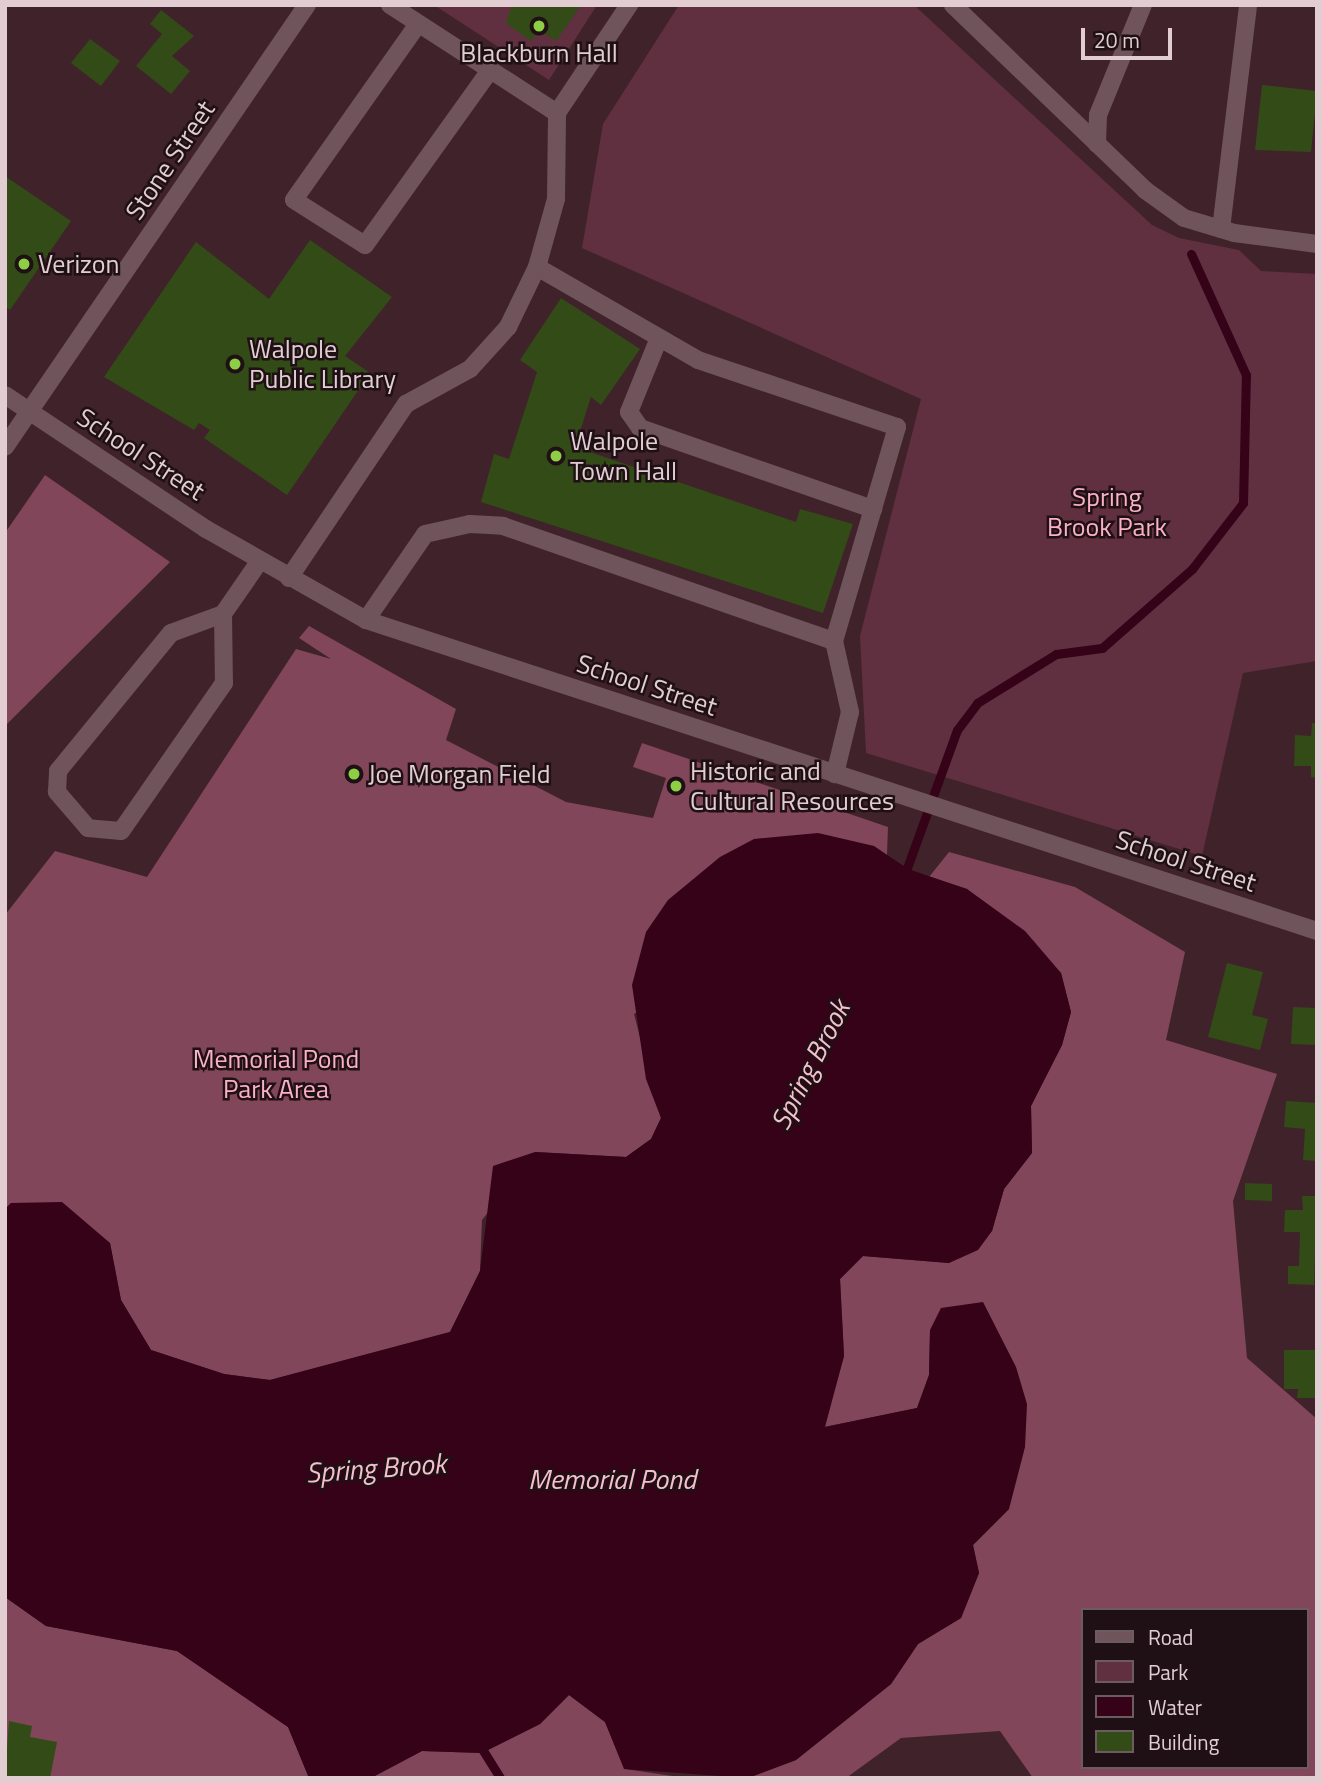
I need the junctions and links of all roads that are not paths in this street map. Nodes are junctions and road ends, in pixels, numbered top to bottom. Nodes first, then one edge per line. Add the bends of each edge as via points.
1 (307, 5) edge
2 (390, 5) edge
3 (629, 5) edge
4 (953, 5) edge
5 (1143, 5) edge
6 (1248, 5) edge
7 (418, 24) junction
8 (489, 72) junction
9 (557, 113) junction
10 (1097, 144) junction
11 (1222, 229) junction
12 (1317, 244) edge
13 (537, 267) junction
14 (659, 338) junction
15 (5, 395) edge
16 (30, 412) junction
17 (5, 447) edge
18 (873, 509) junction
19 (259, 562) junction
20 (289, 578) junction
21 (223, 614) junction
22 (366, 620) junction
23 (834, 641) junction
24 (835, 774) junction
25 (1317, 931) edge

1 - 16 street, Stone Street
2 - 7 street
3 - 9 street
4 - 10 street
5 - 10 street via 1098,116
6 - 11 street
7 - 8 street
7 - 8 street via 294,200 365,245
8 - 9 street
9 - 13 street via 556,199
10 - 11 street via 1184,218
11 - 12 street
13 - 14 street
13 - 20 street via 508,327 470,369 406,404
14 - 18 street via 698,360 897,426
14 - 18 street via 629,412 640,428
15 - 16 street, School Street
16 - 17 street, Stone Street
16 - 19 street, School Street
18 - 23 street
19 - 20 street, School Street
19 - 21 street
20 - 22 street, School Street
21 - 21 street via 171,633 58,771 57,792 88,828 121,831 224,683
22 - 23 street via 425,534 470,524 503,526
22 - 24 street, School Street
23 - 24 street via 850,712
24 - 25 street, School Street

